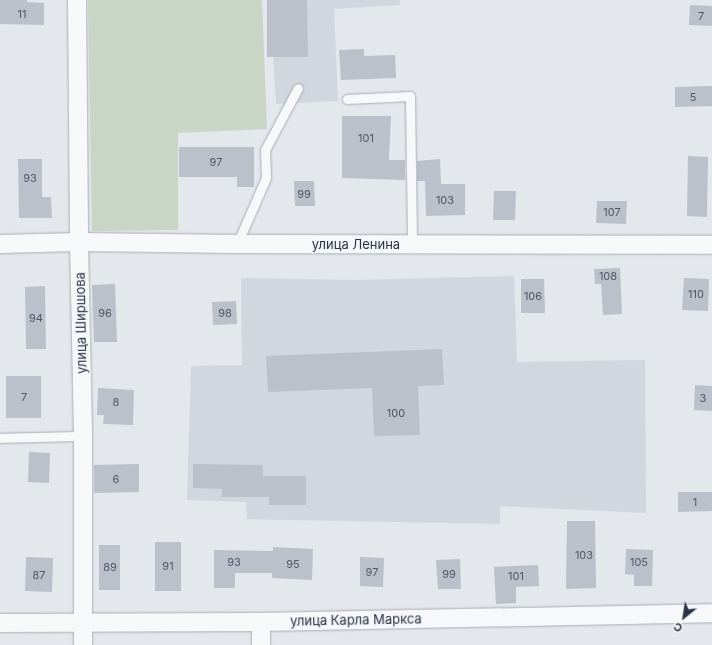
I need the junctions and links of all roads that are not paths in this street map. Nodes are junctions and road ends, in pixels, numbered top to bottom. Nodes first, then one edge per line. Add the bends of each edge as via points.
1 (78, 0) edge
2 (298, 88) dead end
3 (346, 99) dead end
4 (79, 242) junction
5 (0, 244) edge
6 (237, 244) junction
7 (412, 244) junction
8 (712, 245) edge
9 (84, 436) junction
10 (0, 438) edge
11 (712, 613) edge
12 (83, 622) junction
13 (261, 622) junction
14 (0, 623) edge
15 (83, 645) edge
16 (261, 645) edge

1 - 4 street, улица Ширшова
2 - 6 lane via 266,150 266,178
3 - 7 lane via 410,96
4 - 5 street, улица Ленина
4 - 6 street, улица Ленина
4 - 9 street, улица Ширшова
6 - 7 street, улица Ленина
7 - 8 street, улица Ленина
9 - 10 lane
9 - 12 street, улица Ширшова
11 - 13 street, улица Карла Маркса
12 - 13 street, улица Карла Маркса
12 - 14 street, улица Карла Маркса
12 - 15 street, улица Ширшова
13 - 16 street

